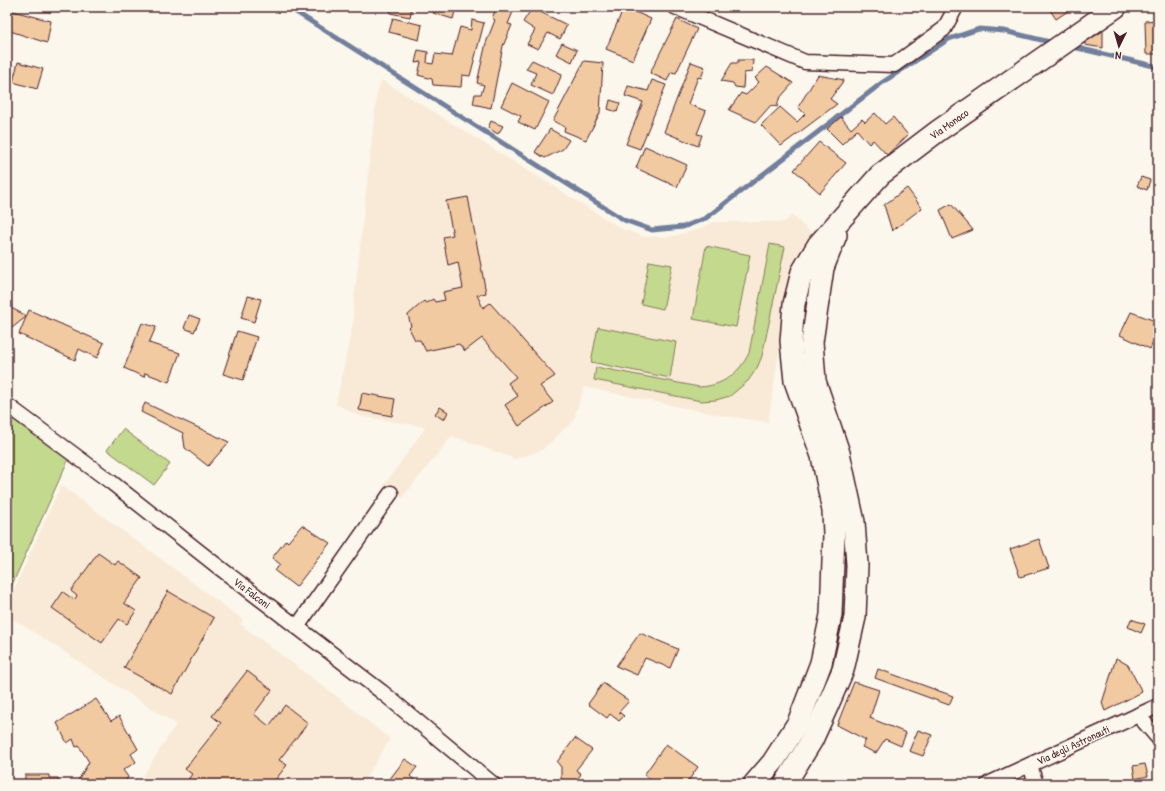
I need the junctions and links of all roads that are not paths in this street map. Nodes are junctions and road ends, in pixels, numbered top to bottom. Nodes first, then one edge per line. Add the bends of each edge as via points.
1 (676, 7) edge
2 (956, 7) edge
3 (1116, 7) edge
4 (853, 204) junction
5 (7, 405) edge
6 (391, 493) dead end
7 (297, 627) junction
8 (1158, 706) edge
9 (1138, 715) junction
10 (1158, 738) edge
11 (1030, 765) junction
12 (493, 784) edge
13 (754, 784) edge
14 (785, 784) edge
15 (988, 784) edge
16 (1036, 784) edge

1 - 2 street via 805,62 894,65 944,29
3 - 4 main road, Via Monaco via 938,131 880,175
4 - 13 main road via 818,245 802,272 794,304 791,341 795,381 822,456 832,511 834,534 831,615 821,662 798,723 773,762
4 - 14 main road via 836,234 823,268 812,342 815,381 839,453 854,522 857,565 855,617 843,670 812,740
5 - 7 street, Via Falconi via 111,482
6 - 7 street
7 - 12 street, Via Falconi via 382,692
8 - 9 street, Via degli Astronauti
9 - 10 street
9 - 11 street, Via degli Astronauti
11 - 15 street, Via degli Astronauti
11 - 16 street

